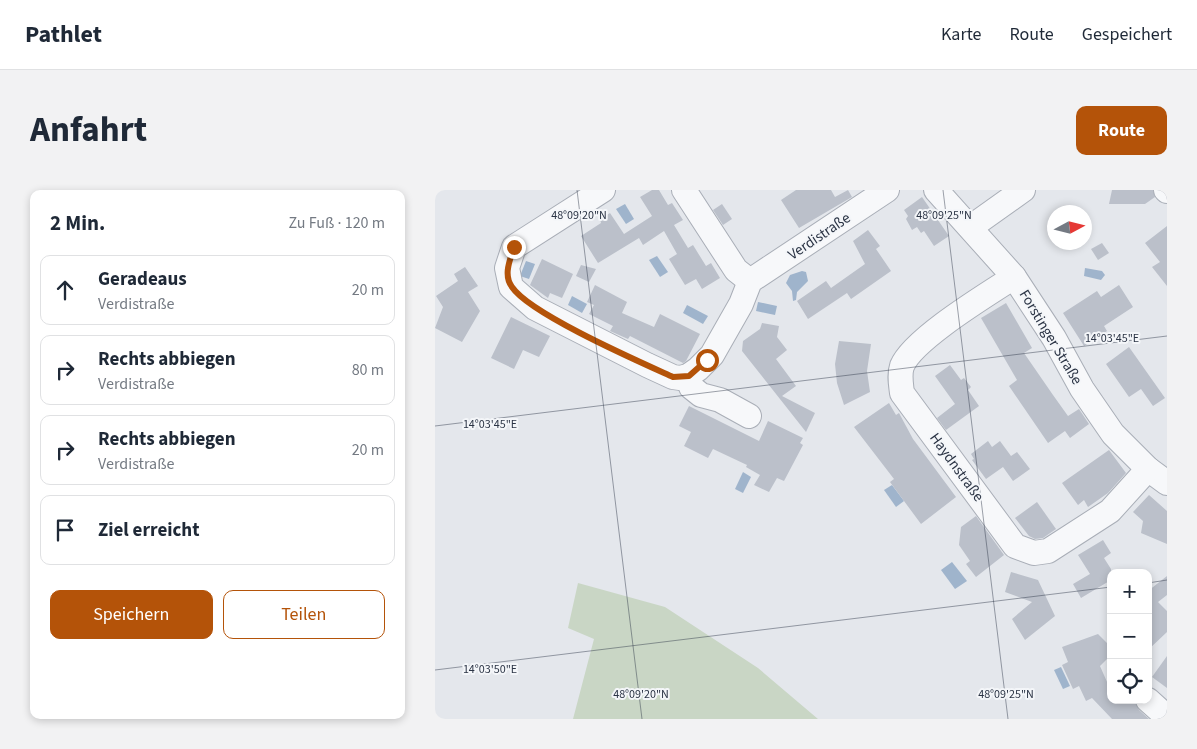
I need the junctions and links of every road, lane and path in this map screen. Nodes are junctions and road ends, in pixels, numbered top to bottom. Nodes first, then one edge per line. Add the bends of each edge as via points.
1 (603, 190) edge
2 (684, 190) edge
3 (887, 190) edge
4 (936, 190) edge
5 (1023, 190) edge
6 (971, 227) junction
7 (1014, 277) junction
8 (750, 281) junction
9 (707, 360) junction
10 (689, 376) junction
11 (719, 400) junction
12 (749, 416) dead end
13 (1148, 469) junction
14 (1167, 483) edge
15 (1152, 704) edge
16 (1167, 717) edge

1 - 10 street via 514,247 507,268 511,287 535,308 647,365 673,377
2 - 8 street via 736,270
3 - 8 street, Verdistraße
4 - 6 street, Forstinger Straße
5 - 6 street
6 - 7 street, Forstinger Straße
7 - 13 street, Forstinger Straße via 1113,434
7 - 13 street, Haydnstraße via 952,317 923,341 902,365 902,393 1015,546 1034,553 1048,551 1110,511
8 - 9 street via 741,304
9 - 10 street
9 - 11 street via 716,378
10 - 11 street via 691,387 701,395
11 - 12 street
13 - 14 street, Forstinger Straße
15 - 16 street

